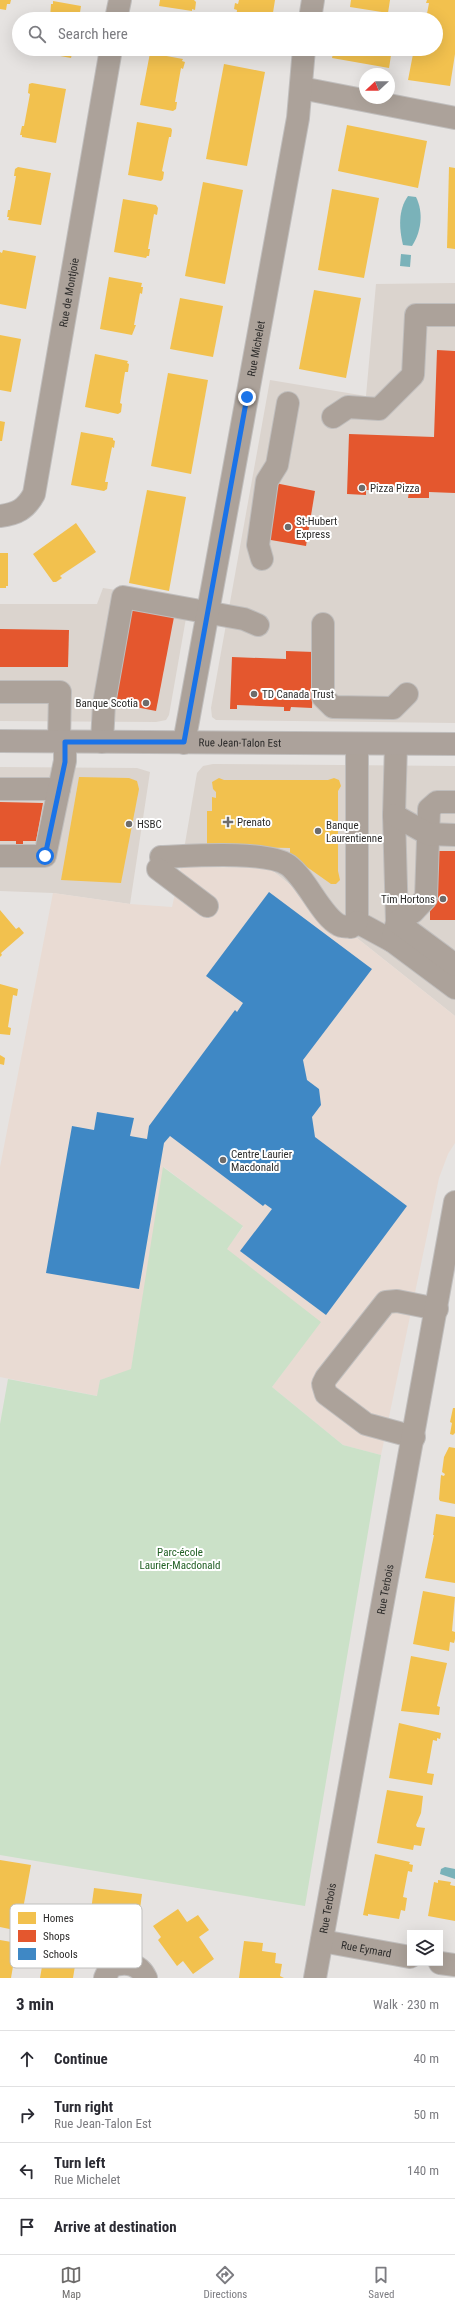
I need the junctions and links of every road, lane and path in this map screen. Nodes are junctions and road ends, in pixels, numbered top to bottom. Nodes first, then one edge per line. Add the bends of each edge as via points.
1 (120, 0) edge
2 (313, 0) edge
3 (117, 12) edge
4 (311, 12) edge
5 (110, 56) edge
6 (303, 56) edge
7 (301, 88) junction
8 (455, 118) edge
9 (455, 315) edge
10 (288, 403) dead end
11 (333, 416) dead end
12 (0, 516) edge
13 (262, 559) dead end
14 (209, 613) junction
15 (323, 624) dead end
16 (258, 625) dead end
17 (0, 692) edge
18 (407, 694) dead end
19 (0, 741) edge
20 (62, 742) junction
21 (102, 742) junction
22 (184, 742) junction
23 (357, 744) junction
24 (396, 744) junction
25 (455, 744) edge
26 (0, 789) edge
27 (58, 789) junction
28 (455, 802) edge
29 (394, 815) junction
30 (428, 834) junction
31 (455, 836) edge
32 (0, 856) edge
33 (207, 906) dead end
34 (357, 922) junction
35 (394, 931) junction
36 (455, 966) edge
37 (455, 988) edge
38 (455, 1202) edge
39 (450, 1268) edge
40 (437, 1309) junction
41 (414, 1437) junction
42 (322, 1941) junction
43 (407, 1956) edge
44 (443, 1963) edge
45 (455, 1965) edge
46 (110, 1968) edge
47 (137, 1968) edge
48 (105, 1978) edge
49 (146, 1978) edge
50 (315, 1978) edge

1 - 3 street
2 - 4 street
5 - 12 street, Rue de Montjoie via 35,489 25,508 10,515
6 - 7 street, Rue Michelet
7 - 8 street
7 - 14 street, Rue Michelet via 298,118
9 - 11 street via 416,315 412,375 379,409 348,407
10 - 13 street via 277,465 268,481 258,545
14 - 16 street via 244,619
14 - 21 street via 123,597 104,704
14 - 22 street, Rue Michelet
15 - 18 street via 323,697 333,707 393,708
17 - 20 street via 60,692
19 - 20 main road, Rue Jean-Talon Est
20 - 21 main road, Rue Jean-Talon Est
20 - 27 street via 65,762
21 - 22 main road, Rue Jean-Talon Est
22 - 23 main road, Rue Jean-Talon Est
23 - 24 main road, Rue Jean-Talon Est
23 - 34 street
24 - 25 main road, Rue Jean-Talon Est
24 - 29 street
26 - 27 street
27 - 32 street via 45,856
28 - 30 street via 437,802 429,809
29 - 30 street
29 - 35 street
30 - 31 street
30 - 35 street via 426,898
33 - 34 street via 160,863 245,856 271,858 287,864 303,879 327,914 339,926 351,927
34 - 35 street
35 - 36 street
35 - 37 street
38 - 39 street, Rue Terbois
39 - 40 street, Rue Terbois
40 - 41 street, Rue Terbois
40 - 41 street via 397,1301 386,1302 323,1384 326,1394 366,1424
41 - 42 street, Rue Terbois
42 - 43 street, Rue Eymard
42 - 50 street, Rue Terbois
44 - 45 street
46 - 48 street
47 - 49 street via 142,1970

